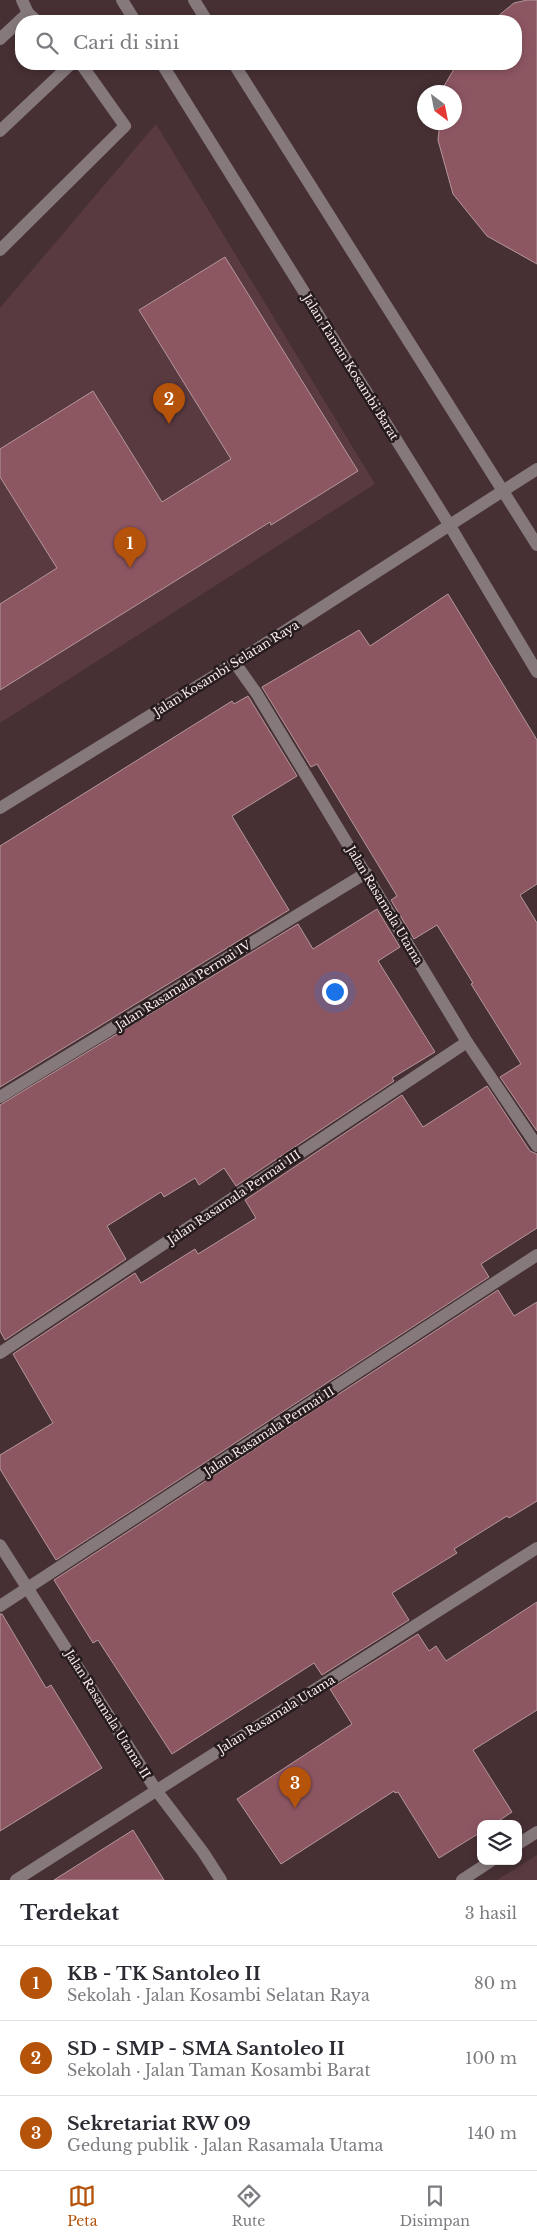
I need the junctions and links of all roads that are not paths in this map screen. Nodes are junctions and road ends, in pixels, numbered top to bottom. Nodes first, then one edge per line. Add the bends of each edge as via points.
1 (22, 0) edge
2 (122, 0) edge
3 (194, 0) edge
4 (31, 15) edge
5 (131, 15) edge
6 (204, 15) edge
7 (15, 29) edge
8 (0, 39) edge
9 (65, 70) edge
10 (85, 70) edge
11 (166, 70) edge
12 (238, 70) edge
13 (0, 131) edge
14 (0, 250) edge
15 (537, 470) edge
16 (501, 494) junction
17 (453, 524) junction
18 (537, 545) edge
19 (235, 663) junction
20 (537, 672) edge
21 (0, 808) edge
22 (366, 873) junction
23 (467, 1042) junction
24 (0, 1098) edge
25 (537, 1146) edge
26 (537, 1255) edge
27 (0, 1353) edge
28 (0, 1545) edge
29 (537, 1548) edge
30 (28, 1588) junction
31 (0, 1606) edge
32 (156, 1790) junction
33 (537, 1832) edge
34 (522, 1841) edge
35 (485, 1865) edge
36 (16, 1880) edge
37 (221, 1880) edge
38 (462, 1880) edge

1 - 4 street
2 - 5 street
3 - 6 street
7 - 8 street
9 - 13 street
10 - 14 street via 125,126
11 - 17 street, Jalan Taman Kosambi Barat
12 - 16 street
15 - 16 street, Jalan Kosambi Selatan Raya
16 - 17 street, Jalan Kosambi Selatan Raya
16 - 18 street
17 - 19 street, Jalan Kosambi Selatan Raya
17 - 20 street, Jalan Taman Kosambi Barat
19 - 21 street, Jalan Kosambi Selatan Raya
19 - 22 street, Jalan Rasamala Utama
22 - 23 street, Jalan Rasamala Utama
22 - 24 street, Jalan Rasamala Permai IV
23 - 25 street, Jalan Rasamala Utama
23 - 27 street, Jalan Rasamala Permai III
26 - 30 street, Jalan Rasamala Permai II
28 - 30 street, Jalan Rasamala Utama II
29 - 32 street, Jalan Rasamala Utama
30 - 31 street, Jalan Rasamala Permai II
30 - 32 street, Jalan Rasamala Utama II
32 - 36 street, Jalan Rasamala Utama
32 - 37 street, Jalan Rasamala Utama II
33 - 34 street
35 - 38 street

